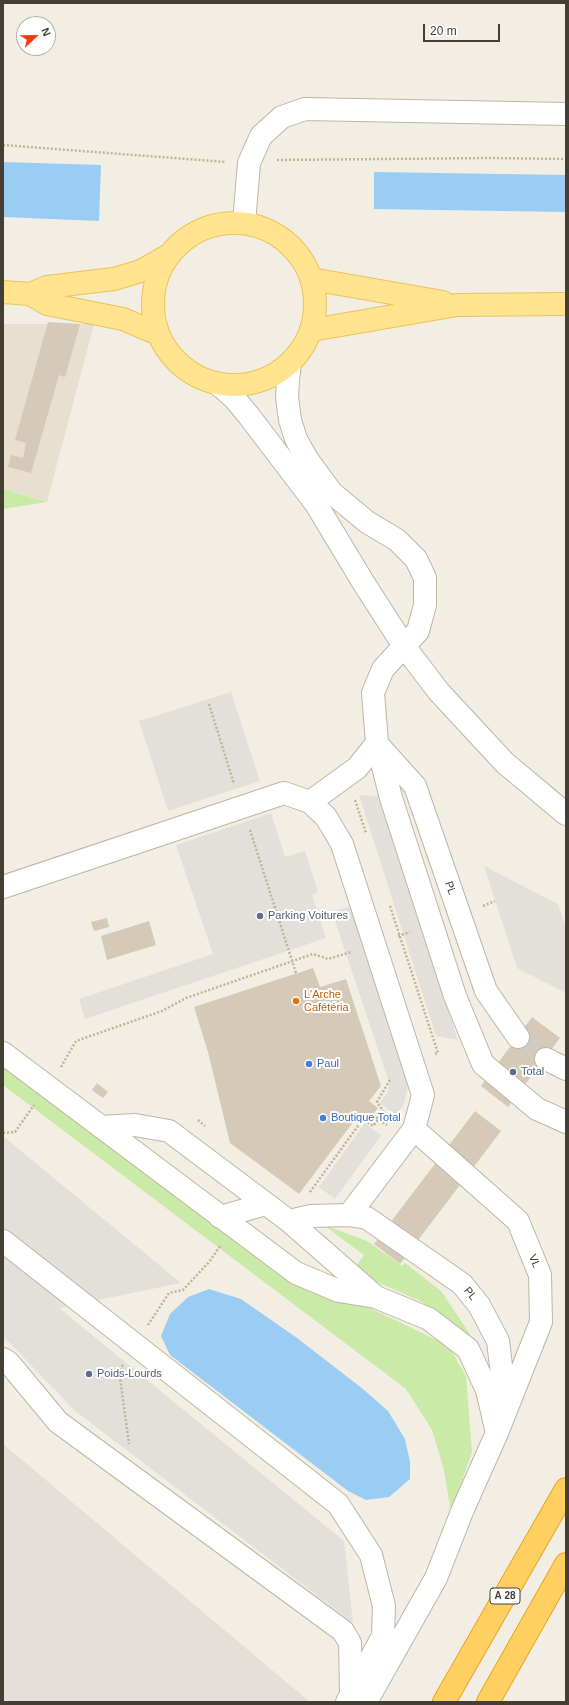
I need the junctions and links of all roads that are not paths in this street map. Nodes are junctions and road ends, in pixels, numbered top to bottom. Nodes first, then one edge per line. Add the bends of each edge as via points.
1 (566, 114) edge
2 (244, 223) junction
3 (169, 255) junction
4 (311, 278) junction
5 (3, 292) edge
6 (30, 294) junction
7 (566, 304) edge
8 (458, 305) junction
9 (312, 330) junction
10 (158, 334) junction
11 (290, 364) junction
12 (218, 384) junction
13 (404, 646) junction
14 (377, 743) junction
15 (310, 802) junction
16 (566, 814) edge
17 (3, 887) edge
18 (518, 1037) tunnel mouth
19 (3, 1054) edge
20 (546, 1059) tunnel mouth
21 (566, 1069) edge
22 (566, 1122) edge
23 (101, 1127) junction
24 (414, 1129) junction
25 (266, 1204) junction
26 (349, 1215) junction
27 (220, 1217) junction
28 (289, 1222) junction
29 (3, 1241) edge
30 (376, 1297) junction
31 (3, 1358) edge
32 (497, 1433) junction
33 (566, 1489) edge
34 (566, 1564) edge
35 (355, 1699) edge
36 (444, 1702) edge
37 (488, 1702) edge

1 - 2 street via 305,109 282,117 261,136 249,163
2 - 3 main road via 216,225 196,233
2 - 4 main road via 266,229 286,241 301,258
3 - 6 main road via 141,271 114,279 47,287
3 - 10 main road via 159,272 154,293 153,313
4 - 8 main road
4 - 9 main road via 316,304
5 - 6 main road
6 - 10 main road via 47,304 123,319
7 - 8 main road
8 - 9 main road
9 - 11 main road via 303,348
10 - 12 main road via 168,352 182,367 199,378
11 - 12 main road via 275,376 256,383 238,386
11 - 13 street via 287,397 290,420 296,439 307,459 332,493 367,522 397,540 416,558 425,578 425,605 418,631
12 - 13 street via 249,416 316,504
13 - 14 street via 383,669 372,693
13 - 16 street via 439,692 506,763
14 - 15 street via 357,768
14 - 18 street, PL via 416,786 486,991
14 - 22 street via 391,798 455,996 482,1064 537,1109
15 - 17 street via 284,793
15 - 24 street via 326,817 342,844 414,1062 423,1095
19 - 23 street
20 - 21 street
23 - 25 street via 135,1125 169,1131
23 - 27 street
24 - 26 street
24 - 32 street, VL via 518,1221 540,1275 541,1322
25 - 27 street
25 - 28 street
26 - 28 street, PL via 311,1216
26 - 32 street, PL via 367,1218 462,1284 478,1305 498,1341 502,1374
27 - 30 street via 296,1273 339,1291
28 - 30 street
29 - 35 street via 338,1504 371,1555 384,1606 383,1636
30 - 32 street via 429,1319 468,1350 487,1390
31 - 35 street via 58,1422 343,1631 350,1643
32 - 35 street, VL via 436,1578
33 - 36 highway, A 28
34 - 37 highway

